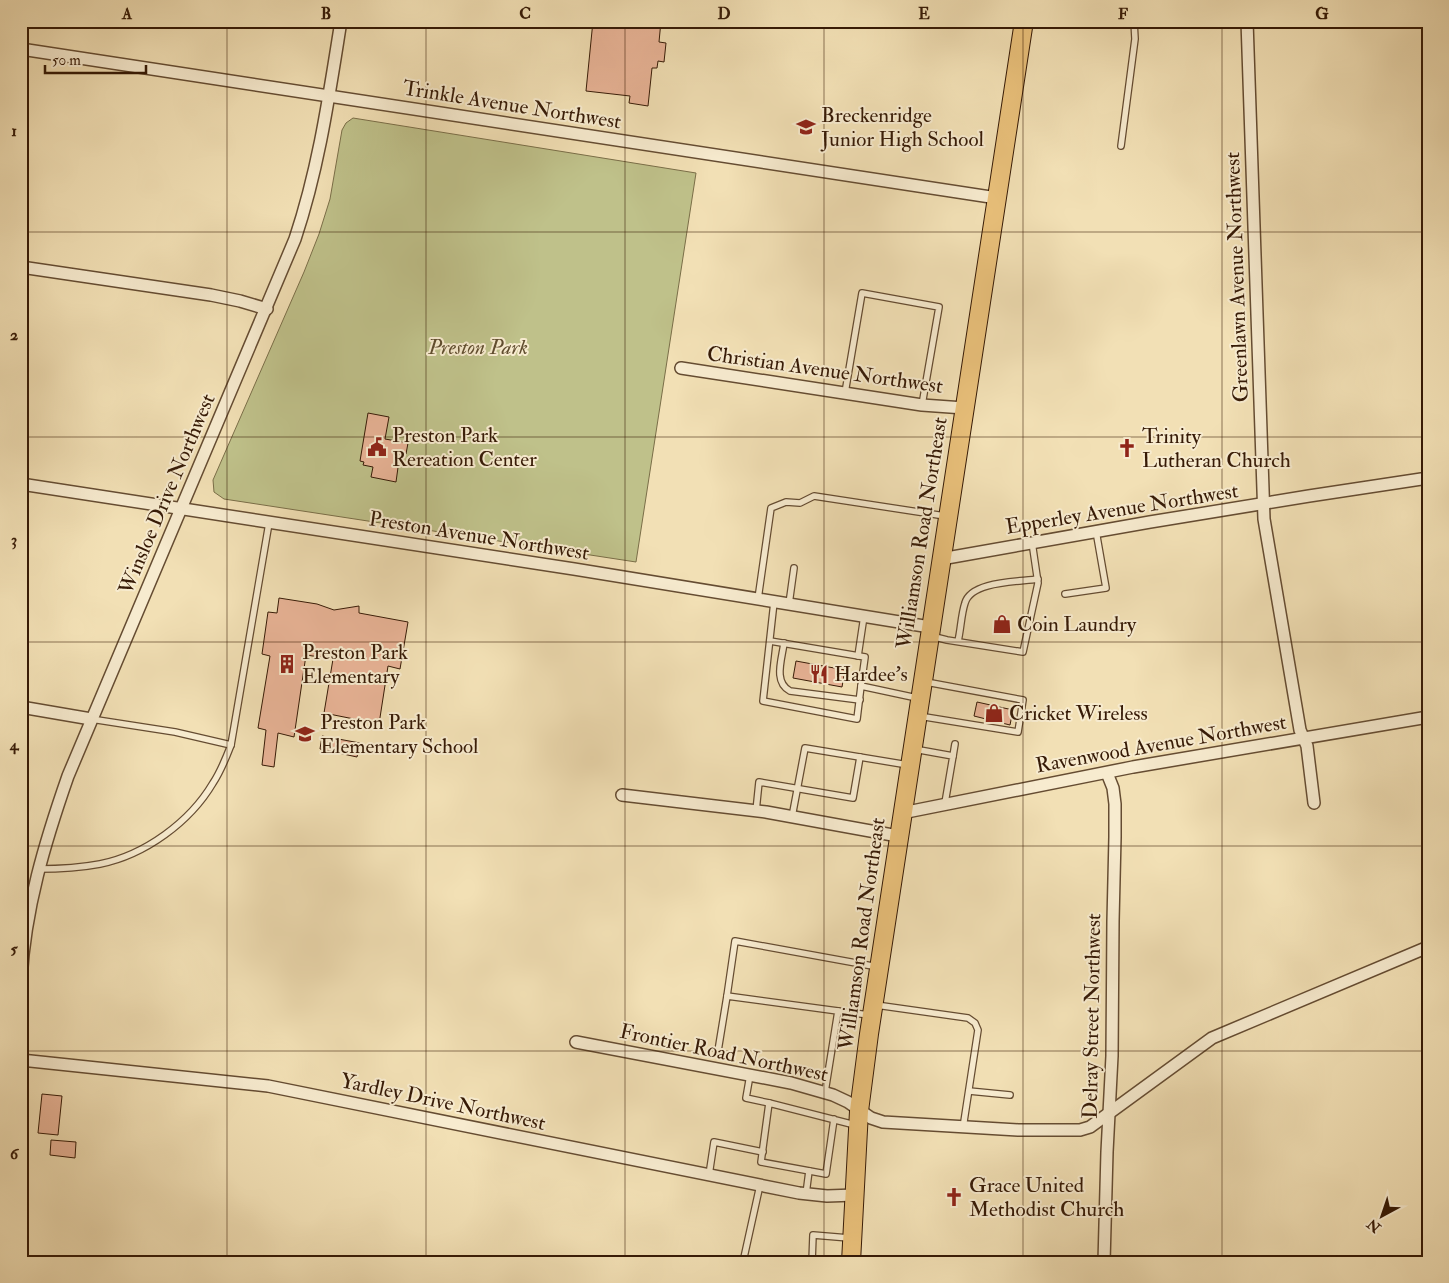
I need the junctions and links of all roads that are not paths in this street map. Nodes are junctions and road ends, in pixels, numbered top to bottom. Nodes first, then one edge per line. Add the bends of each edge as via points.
1 (341, 21) edge
2 (1024, 21) edge
3 (1134, 21) edge
4 (1247, 21) edge
5 (21, 49) edge
6 (329, 96) junction
7 (1121, 146) dead end
8 (997, 198) junction
9 (21, 267) edge
10 (267, 309) junction
11 (681, 368) dead end
12 (845, 393) junction
13 (922, 405) junction
14 (964, 408) junction
15 (1428, 478) edge
16 (21, 484) edge
17 (1264, 504) junction
18 (181, 509) junction
19 (947, 516) junction
20 (269, 522) junction
21 (1096, 531) junction
22 (1032, 542) junction
23 (941, 559) junction
24 (794, 568) dead end
25 (1038, 579) junction
26 (1065, 594) dead end
27 (758, 599) junction
28 (774, 602) junction
29 (789, 604) junction
30 (864, 616) junction
31 (930, 631) junction
32 (770, 641) junction
33 (958, 641) junction
34 (784, 643) junction
35 (858, 656) junction
36 (861, 686) junction
37 (919, 698) junction
38 (860, 700) junction
39 (21, 707) edge
40 (1428, 717) edge
41 (91, 719) junction
42 (1303, 738) junction
43 (955, 744) dead end
44 (231, 745) junction
45 (953, 756) junction
46 (860, 757) junction
47 (911, 757) junction
48 (1107, 773) junction
49 (797, 789) junction
50 (622, 795) dead end
51 (945, 803) junction
52 (1314, 803) dead end
53 (756, 811) junction
54 (902, 813) junction
55 (792, 817) junction
56 (898, 836) junction
57 (38, 869) junction
58 (24, 931) edge
59 (1428, 947) edge
60 (879, 967) junction
61 (21, 979) edge
62 (727, 996) junction
63 (872, 1010) junction
64 (838, 1011) junction
65 (576, 1042) dead end
66 (718, 1051) dead end
67 (21, 1060) edge
68 (750, 1075) junction
69 (969, 1091) junction
70 (825, 1092) junction
71 (1010, 1095) dead end
72 (769, 1103) junction
73 (1109, 1114) junction
74 (859, 1118) junction
75 (834, 1119) junction
76 (963, 1128) junction
77 (763, 1152) junction
78 (809, 1170) junction
79 (709, 1175) junction
80 (760, 1185) junction
81 (806, 1194) junction
82 (855, 1196) junction
83 (852, 1239) junction
84 (743, 1262) edge
85 (812, 1262) edge
86 (851, 1262) edge
87 (1104, 1262) edge

1 - 6 street, Winsloe Drive Northwest
2 - 8 main road, Williamson Road Northeast
3 - 7 lane via 1135,39
4 - 17 street, Greenlawn Avenue Northwest
5 - 6 street, Trinkle Avenue Northwest
6 - 8 street, Trinkle Avenue Northwest
6 - 10 street, Winsloe Drive Northwest via 308,201
8 - 14 main road, Williamson Road Northeast
9 - 10 street via 211,295
10 - 18 street, Winsloe Drive Northwest
11 - 12 street, Christian Avenue Northwest
12 - 13 street, Christian Avenue Northwest
12 - 13 lane via 862,293 939,306
13 - 14 street, Christian Avenue Northwest
14 - 19 main road, Williamson Road Northeast
15 - 17 street, Epperley Avenue Northwest
16 - 18 street, Preston Avenue Northwest
17 - 21 street, Epperley Avenue Northwest
17 - 42 street, Greenlawn Avenue Northwest via 1273,576
18 - 20 street, Preston Avenue Northwest
18 - 41 street, Winsloe Drive Northwest
19 - 23 main road, Williamson Road Northeast
19 - 27 lane via 814,496 800,503 786,502 770,508
20 - 27 street, Preston Avenue Northwest
20 - 44 lane
21 - 22 street, Epperley Avenue Northwest
21 - 26 lane via 1106,588
22 - 23 street, Epperley Avenue Northwest
22 - 25 lane
23 - 31 main road, Williamson Road Northeast
24 - 29 lane
25 - 33 lane via 982,586 972,592 965,601
25 - 33 lane via 1023,652
27 - 28 street, Preston Avenue Northwest
28 - 29 street, Preston Avenue Northwest
28 - 32 lane
29 - 30 street, Preston Avenue Northwest
30 - 31 street, Preston Avenue Northwest
30 - 35 lane
31 - 33 lane
31 - 37 main road, Williamson Road Northeast
32 - 34 lane
32 - 38 lane via 763,701 857,719
34 - 35 lane
34 - 38 lane via 779,674 786,689
35 - 36 lane via 865,657
36 - 37 lane
36 - 38 lane
37 - 37 lane via 1018,732 1023,700
37 - 47 main road, Williamson Road Northeast
39 - 41 street
40 - 42 street, Ravenwood Avenue Northwest
41 - 44 lane via 175,732
41 - 57 street, Winsloe Drive Northwest via 49,829
42 - 48 street, Ravenwood Avenue Northwest
42 - 52 street, Greenlawn Avenue Northwest
43 - 45 lane
44 - 57 lane via 213,785 187,816 162,836 118,859 100,864
45 - 47 lane
45 - 51 lane
46 - 47 lane
46 - 49 lane via 805,748
46 - 49 lane via 853,798
47 - 54 main road, Williamson Road Northeast
48 - 51 street, Ravenwood Avenue Northwest
48 - 73 street, Delray Street Northwest via 1115,804
49 - 53 lane via 759,782
49 - 55 lane
50 - 53 street
51 - 54 street, Ravenwood Avenue Northwest
53 - 55 street
54 - 56 main road, Williamson Road Northeast
55 - 56 street
56 - 60 main road, Williamson Road Northeast
57 - 58 street, Winsloe Drive Northwest
58 - 61 street, Winsloe Drive Northwest
59 - 73 street, Frontier Road Northwest via 1212,1038
60 - 62 lane via 735,941
60 - 63 main road, Williamson Road Northeast
62 - 64 lane
62 - 66 lane
63 - 64 lane
63 - 69 lane via 968,1018 975,1023 978,1030
63 - 74 main road, Williamson Road Northeast
64 - 70 lane
65 - 68 street, Frontier Road Northwest
67 - 79 street, Yardley Drive Northwest via 268,1086
68 - 70 street, Frontier Road Northwest
68 - 72 lane via 746,1098
69 - 71 lane
69 - 76 lane
70 - 74 street, Frontier Road Northwest via 848,1102
72 - 75 lane
72 - 77 lane
73 - 76 street, Frontier Road Northwest via 1090,1128 1080,1130
73 - 87 street, Delray Street Northwest
74 - 75 lane
74 - 76 street, Frontier Road Northwest
74 - 82 main road, Williamson Road Northeast
75 - 78 lane via 826,1174
77 - 78 lane via 762,1162
77 - 79 lane via 714,1142
78 - 81 lane
79 - 80 street, Yardley Drive Northwest
80 - 81 street, Yardley Drive Northwest
80 - 84 lane
81 - 82 street, Yardley Drive Northwest
82 - 83 main road, Williamson Road Northeast
83 - 85 lane via 813,1235
83 - 86 main road, Williamson Road Northeast

